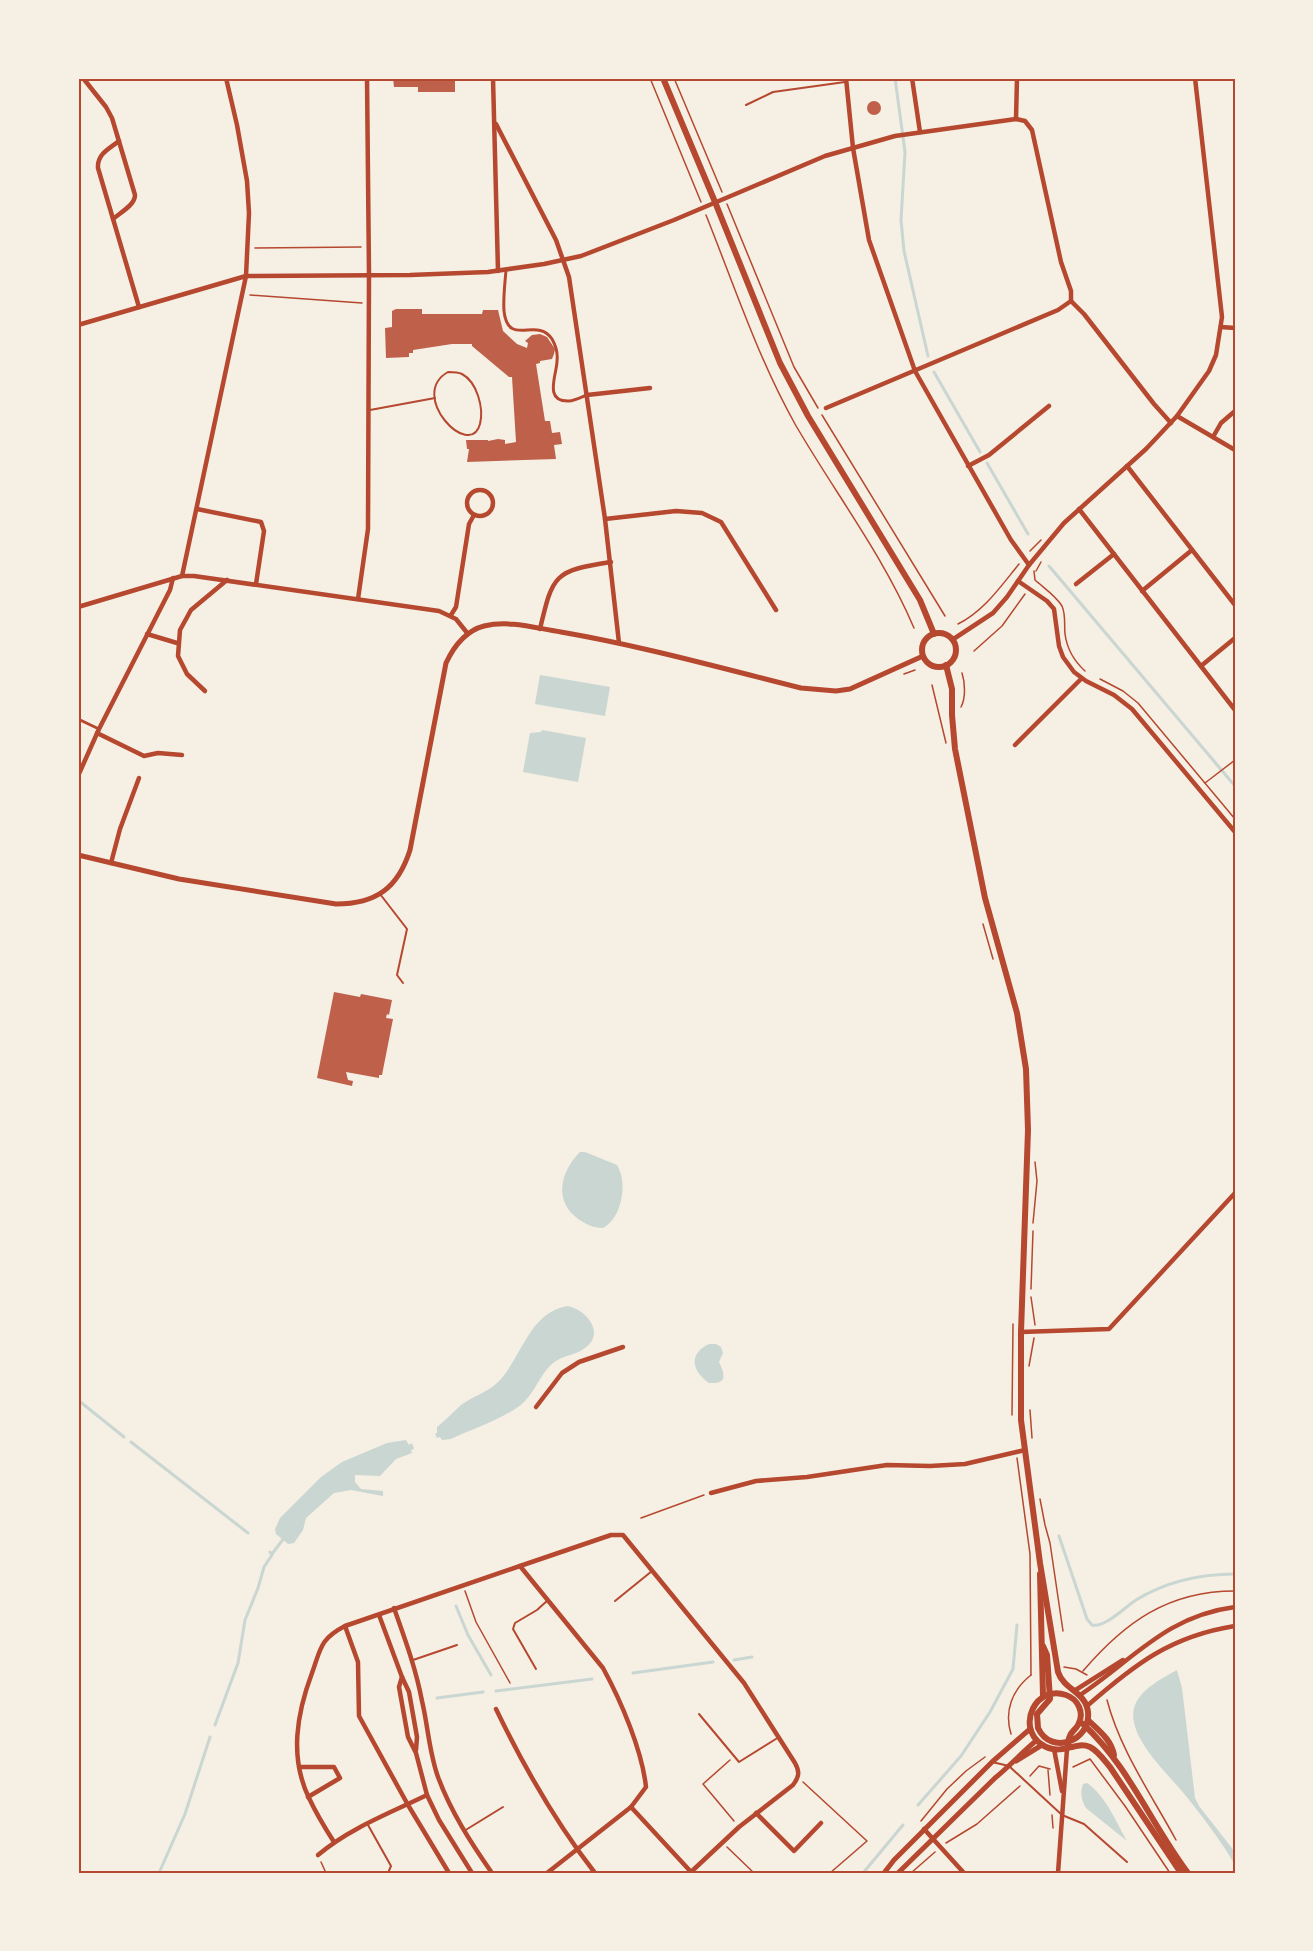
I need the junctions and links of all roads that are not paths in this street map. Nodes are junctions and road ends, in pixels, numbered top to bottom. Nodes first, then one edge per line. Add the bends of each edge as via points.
1 (83, 78) edge
2 (226, 78) edge
3 (367, 78) edge
4 (494, 78) edge
5 (663, 78) edge
6 (912, 78) edge
7 (1017, 78) edge
8 (1195, 78) edge
9 (846, 80) edge
10 (746, 105) dead end
11 (1016, 119) junction
12 (496, 124) junction
13 (918, 132) junction
14 (119, 141) junction
15 (853, 148) junction
16 (715, 202) junction
17 (113, 219) junction
18 (564, 259) junction
19 (506, 270) junction
20 (498, 271) junction
21 (369, 274) junction
22 (246, 276) junction
23 (1071, 301) junction
24 (139, 307) junction
25 (78, 325) edge
26 (1221, 327) junction
27 (1235, 328) edge
28 (915, 371) junction
29 (650, 388) dead end
30 (587, 395) junction
31 (435, 398) junction
32 (1049, 406) dead end
33 (826, 408) dead end
34 (369, 410) junction
35 (1235, 411) edge
36 (1177, 416) junction
37 (1171, 423) junction
38 (1213, 437) junction
39 (1235, 450) edge
40 (968, 466) junction
41 (1127, 466) junction
42 (197, 509) junction
43 (1079, 509) junction
44 (474, 515) junction
45 (605, 519) junction
46 (1192, 550) junction
47 (1114, 554) junction
48 (610, 562) junction
49 (1029, 565) junction
50 (182, 576) junction
51 (173, 578) junction
52 (227, 580) junction
53 (1018, 581) junction
54 (256, 584) junction
55 (1076, 584) dead end
56 (1142, 591) junction
57 (358, 599) junction
58 (1235, 605) edge
59 (78, 607) edge
60 (776, 610) dead end
61 (451, 615) junction
62 (540, 629) junction
63 (147, 634) junction
64 (468, 634) junction
65 (934, 634) junction
66 (1235, 638) edge
67 (952, 640) junction
68 (177, 643) junction
69 (619, 643) junction
70 (923, 656) junction
71 (946, 665) junction
72 (1201, 666) junction
73 (1081, 678) junction
74 (205, 692) dead end
75 (1235, 710) edge
76 (78, 719) edge
77 (98, 731) junction
78 (1015, 745) dead end
79 (182, 755) dead end
80 (78, 776) edge
81 (139, 778) dead end
82 (1235, 832) edge
83 (78, 855) edge
84 (111, 863) junction
85 (380, 894) junction
86 (403, 983) dead end
87 (1235, 1193) edge
88 (1021, 1332) junction
89 (623, 1347) dead end
90 (536, 1407) dead end
91 (1025, 1450) junction
92 (711, 1493) road end
93 (1040, 1563) junction
94 (520, 1566) junction
95 (652, 1570) junction
96 (548, 1600) junction
97 (615, 1601) dead end
98 (1235, 1607) edge
99 (394, 1608) junction
100 (379, 1615) junction
101 (345, 1626) junction
102 (1235, 1626) edge
103 (458, 1645) dead end
104 (1043, 1646) junction
105 (413, 1660) junction
106 (536, 1669) dead end
107 (402, 1677) junction
108 (1077, 1693) junction
109 (1047, 1695) junction
110 (1073, 1699) junction
111 (1087, 1706) junction
112 (496, 1709) dead end
113 (699, 1714) dead end
114 (1080, 1721) junction
115 (1087, 1723) junction
116 (1030, 1729) junction
117 (779, 1737) junction
118 (1044, 1737) junction
119 (1036, 1740) junction
120 (1042, 1745) junction
121 (1068, 1746) junction
122 (1054, 1749) junction
123 (416, 1753) junction
124 (993, 1762) junction
125 (1011, 1765) junction
126 (299, 1767) junction
127 (1063, 1793) junction
128 (428, 1795) junction
129 (308, 1797) junction
130 (408, 1804) junction
131 (502, 1807) dead end
132 (631, 1808) junction
133 (756, 1814) junction
134 (1062, 1815) junction
135 (367, 1823) junction
136 (821, 1823) dead end
137 (924, 1829) junction
138 (464, 1831) junction
139 (933, 1838) junction
140 (334, 1842) junction
141 (578, 1851) junction
142 (318, 1856) road end
143 (1127, 1862) dead end
144 (692, 1872) edge
145 (388, 1873) edge
146 (449, 1873) edge
147 (472, 1873) edge
148 (492, 1873) edge
149 (547, 1873) edge
150 (595, 1873) edge
151 (884, 1873) edge
152 (898, 1873) edge
153 (964, 1873) edge
154 (1058, 1873) edge
155 (1181, 1873) edge
156 (1188, 1873) edge

1 - 14 street via 106,107
2 - 22 street via 247,181
3 - 21 street
4 - 12 street
5 - 16 main road
6 - 13 street
7 - 11 street
8 - 26 street
9 - 10 lane via 773,92
9 - 15 street
11 - 13 street
11 - 23 street via 1025,121 1032,130
12 - 18 street
12 - 20 street
13 - 15 street
14 - 17 street via 135,200
14 - 17 street via 97,161
15 - 16 street
15 - 28 street via 869,240
16 - 18 street via 581,256
16 - 65 main road via 780,363 920,600
17 - 24 street
18 - 19 street
18 - 30 street
19 - 20 street
19 - 30 street via 504,312 510,327 516,331 540,329 548,333 556,346 552,384 560,399 569,401
20 - 21 street
21 - 22 street
21 - 34 street
22 - 24 street
22 - 42 street
23 - 28 street
23 - 37 street
24 - 25 street
26 - 27 street
26 - 36 street via 1209,371
28 - 33 street
28 - 40 street
29 - 30 street
30 - 45 street
31 - 31 lane via 437,381 442,375 462,374 476,389 481,405 480,425 475,432 455,432 442,418
31 - 34 lane
32 - 40 street
34 - 57 street via 368,530
35 - 38 street
36 - 37 street
36 - 38 street
37 - 41 street
38 - 39 street
40 - 49 street
41 - 43 street
41 - 46 street
42 - 50 street
42 - 54 street via 261,522 264,531
43 - 47 street
43 - 49 street
44 - 44 street via 487,515 493,508 488,492 479,489 468,496 466,504
44 - 61 street via 469,524 456,607
45 - 48 street
45 - 60 street via 676,511 702,513 721,522
46 - 56 street
46 - 58 street
47 - 55 street
47 - 56 street
48 - 62 street via 575,568 556,582 549,592
48 - 69 street
49 - 53 street
50 - 51 street
50 - 52 street
51 - 59 street
51 - 63 street
52 - 54 street
52 - 68 street via 191,610
53 - 67 street via 993,613
53 - 73 street via 1054,609 1063,657
54 - 57 street
56 - 72 street
57 - 61 street
61 - 64 street
62 - 64 street via 498,623
62 - 69 street
63 - 68 street
63 - 77 street
64 - 85 street via 451,652 442,674 406,863
65 - 67 main road
65 - 70 main road via 924,643
66 - 72 street
67 - 71 main road via 955,655
68 - 74 street via 178,656 187,674
69 - 70 street via 801,688 836,691 850,689
70 - 71 main road via 932,666
71 - 88 main road via 952,689 955,749 992,928 1017,1013 1026,1069 1028,1130
72 - 75 street
73 - 78 street
73 - 82 street via 1132,709
76 - 77 street
77 - 79 street via 144,756
77 - 80 street
81 - 84 street
83 - 84 street
84 - 85 street via 179,879 336,904 362,902
85 - 86 lane via 407,929 397,975
87 - 88 street via 1109,1329
88 - 91 main road
89 - 90 street via 579,1362 562,1373
91 - 92 street via 950,1466 887,1465 756,1481
91 - 93 main road
93 - 104 main road
93 - 108 main road via 1057,1666 1062,1681
94 - 95 street via 611,1535 623,1535
94 - 96 street
94 - 99 street
95 - 97 lane
95 - 117 street via 744,1683
96 - 106 lane via 515,1623 513,1629
96 - 132 street via 611,1683 644,1766 646,1788
98 - 108 street via 1173,1626
99 - 100 street
99 - 105 street
100 - 101 street
100 - 107 street
101 - 126 street via 327,1636 309,1680 298,1723
101 - 130 street via 358,1662 359,1716
102 - 111 street via 1199,1633 1164,1647
103 - 105 lane
104 - 109 main road
104 - 109 main road via 1047,1655
105 - 138 street via 437,1776
107 - 123 street via 409,1692
107 - 123 street via 399,1687 403,1712
108 - 110 main road
108 - 111 main road
109 - 110 main road via 1062,1694
109 - 116 main road via 1033,1706
109 - 118 main road via 1048,1702 1037,1714 1038,1728
110 - 114 main road via 1080,1709
111 - 115 main road
112 - 141 street via 538,1790
113 - 117 lane via 739,1762
114 - 115 main road
114 - 121 main road via 1070,1734
115 - 121 main road
115 - 156 main road via 1115,1758
116 - 119 main road
116 - 124 street
117 - 133 street via 799,1770 798,1778
118 - 119 main road
118 - 121 main road
119 - 120 main road
119 - 125 street
120 - 122 main road
120 - 125 street
121 - 122 main road
121 - 127 street
121 - 155 main road via 1091,1747 1110,1767
122 - 127 street
123 - 128 street
124 - 125 lane
124 - 137 street
125 - 134 lane
125 - 139 street
126 - 129 street
126 - 129 street via 334,1767 340,1778
127 - 134 street
128 - 130 street
128 - 147 street
129 - 140 street
130 - 135 street
130 - 146 street
131 - 138 lane
132 - 141 street
132 - 144 street
133 - 136 street via 794,1851
133 - 144 street
134 - 143 lane via 1084,1824
134 - 154 street
135 - 140 street
135 - 145 lane via 391,1866
137 - 139 street
137 - 151 street
138 - 148 street
139 - 152 street
139 - 153 street
140 - 142 street
141 - 149 street
141 - 150 street

